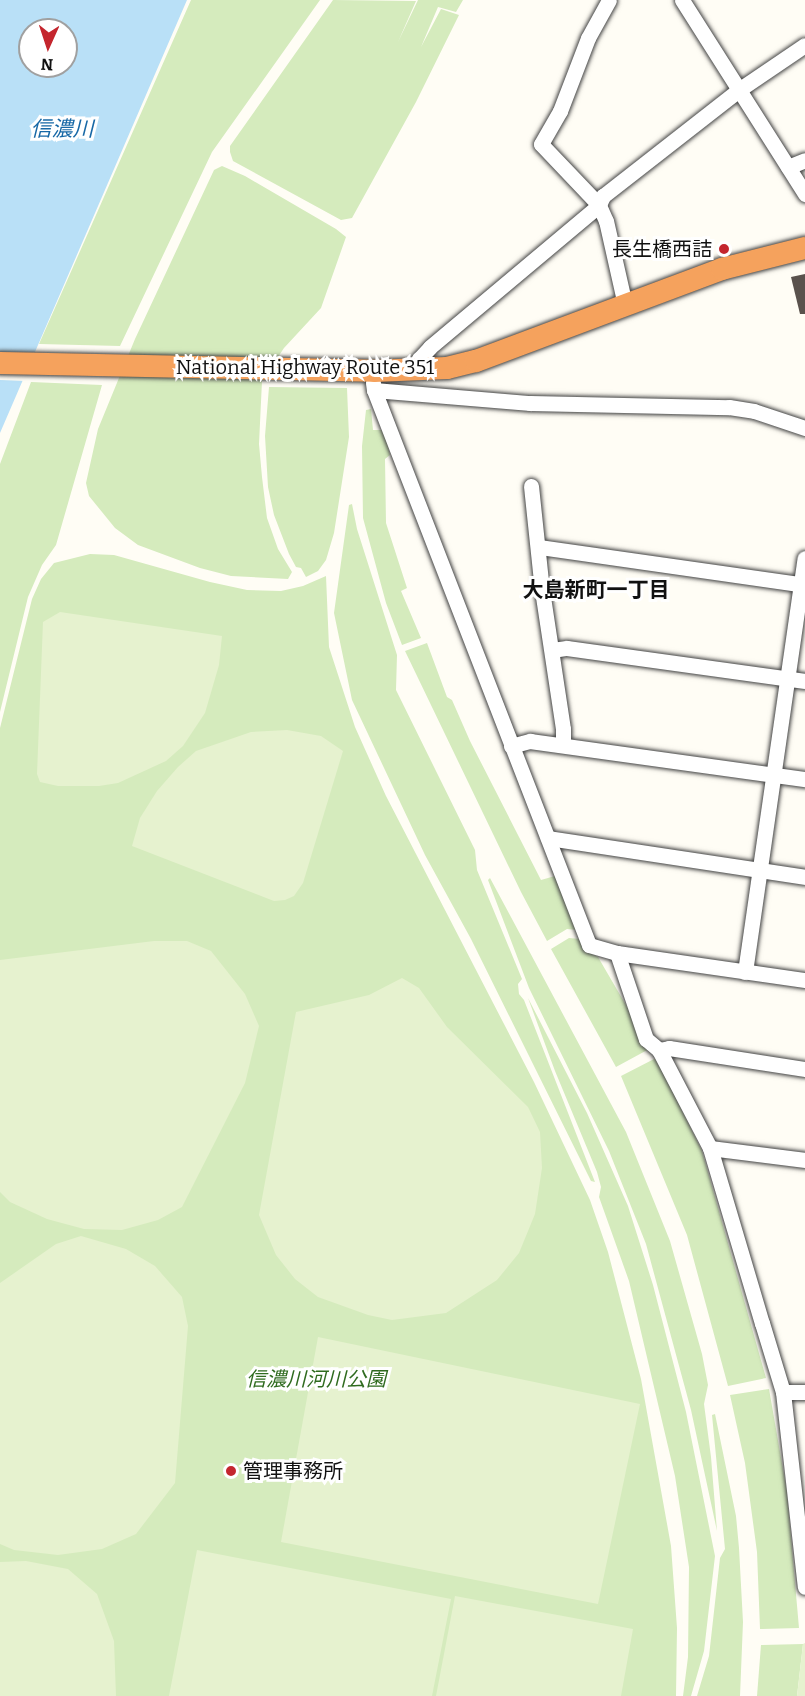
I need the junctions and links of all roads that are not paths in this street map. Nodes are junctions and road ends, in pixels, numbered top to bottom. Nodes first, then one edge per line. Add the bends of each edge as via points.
1 (609, 0) edge
2 (682, 0) edge
3 (805, 45) edge
4 (740, 89) junction
5 (805, 160) edge
6 (788, 166) junction
7 (805, 194) edge
8 (599, 205) junction
9 (805, 248) edge
10 (625, 305) junction
11 (0, 363) edge
12 (415, 371) junction
13 (374, 381) junction
14 (805, 428) edge
15 (531, 486) dead end
16 (539, 547) junction
17 (805, 558) edge
18 (803, 584) edge
19 (552, 650) junction
20 (786, 678) junction
21 (805, 681) edge
22 (562, 745) junction
23 (511, 746) junction
24 (773, 775) junction
25 (805, 779) edge
26 (548, 838) junction
27 (760, 871) junction
28 (805, 877) edge
29 (617, 953) junction
30 (745, 972) junction
31 (805, 981) edge
32 (659, 1050) junction
33 (805, 1068) edge
34 (710, 1148) junction
35 (805, 1160) edge
36 (783, 1392) junction
37 (805, 1392) edge
38 (799, 1471) edge
39 (803, 1551) edge
40 (805, 1587) edge

1 - 8 street via 588,38 560,111 541,144
2 - 4 street
3 - 4 street
4 - 6 street
4 - 8 street via 603,196
5 - 6 street
6 - 7 street
8 - 10 street
8 - 12 street via 430,347
9 - 10 highway, National Highway Route 351 via 722,269
10 - 12 highway, National Highway Route 351 via 476,361
11 - 13 highway, National Highway Route 351 via 340,370
12 - 13 highway, National Highway Route 351
13 - 14 street via 530,404 729,407
13 - 23 street
15 - 16 street
16 - 18 street
16 - 19 street
17 - 18 street
18 - 20 street
19 - 20 street via 567,648
19 - 22 street
20 - 21 street
20 - 24 street
22 - 23 street via 530,741
22 - 24 street
23 - 26 street
24 - 25 street
24 - 27 street
26 - 27 street
26 - 29 street via 589,945
27 - 28 street
27 - 30 street
29 - 30 street
29 - 32 street via 646,1039
30 - 31 street
32 - 33 street via 669,1048
32 - 34 street
34 - 35 street
34 - 36 street
36 - 37 street
36 - 38 street
38 - 39 street
39 - 40 street

